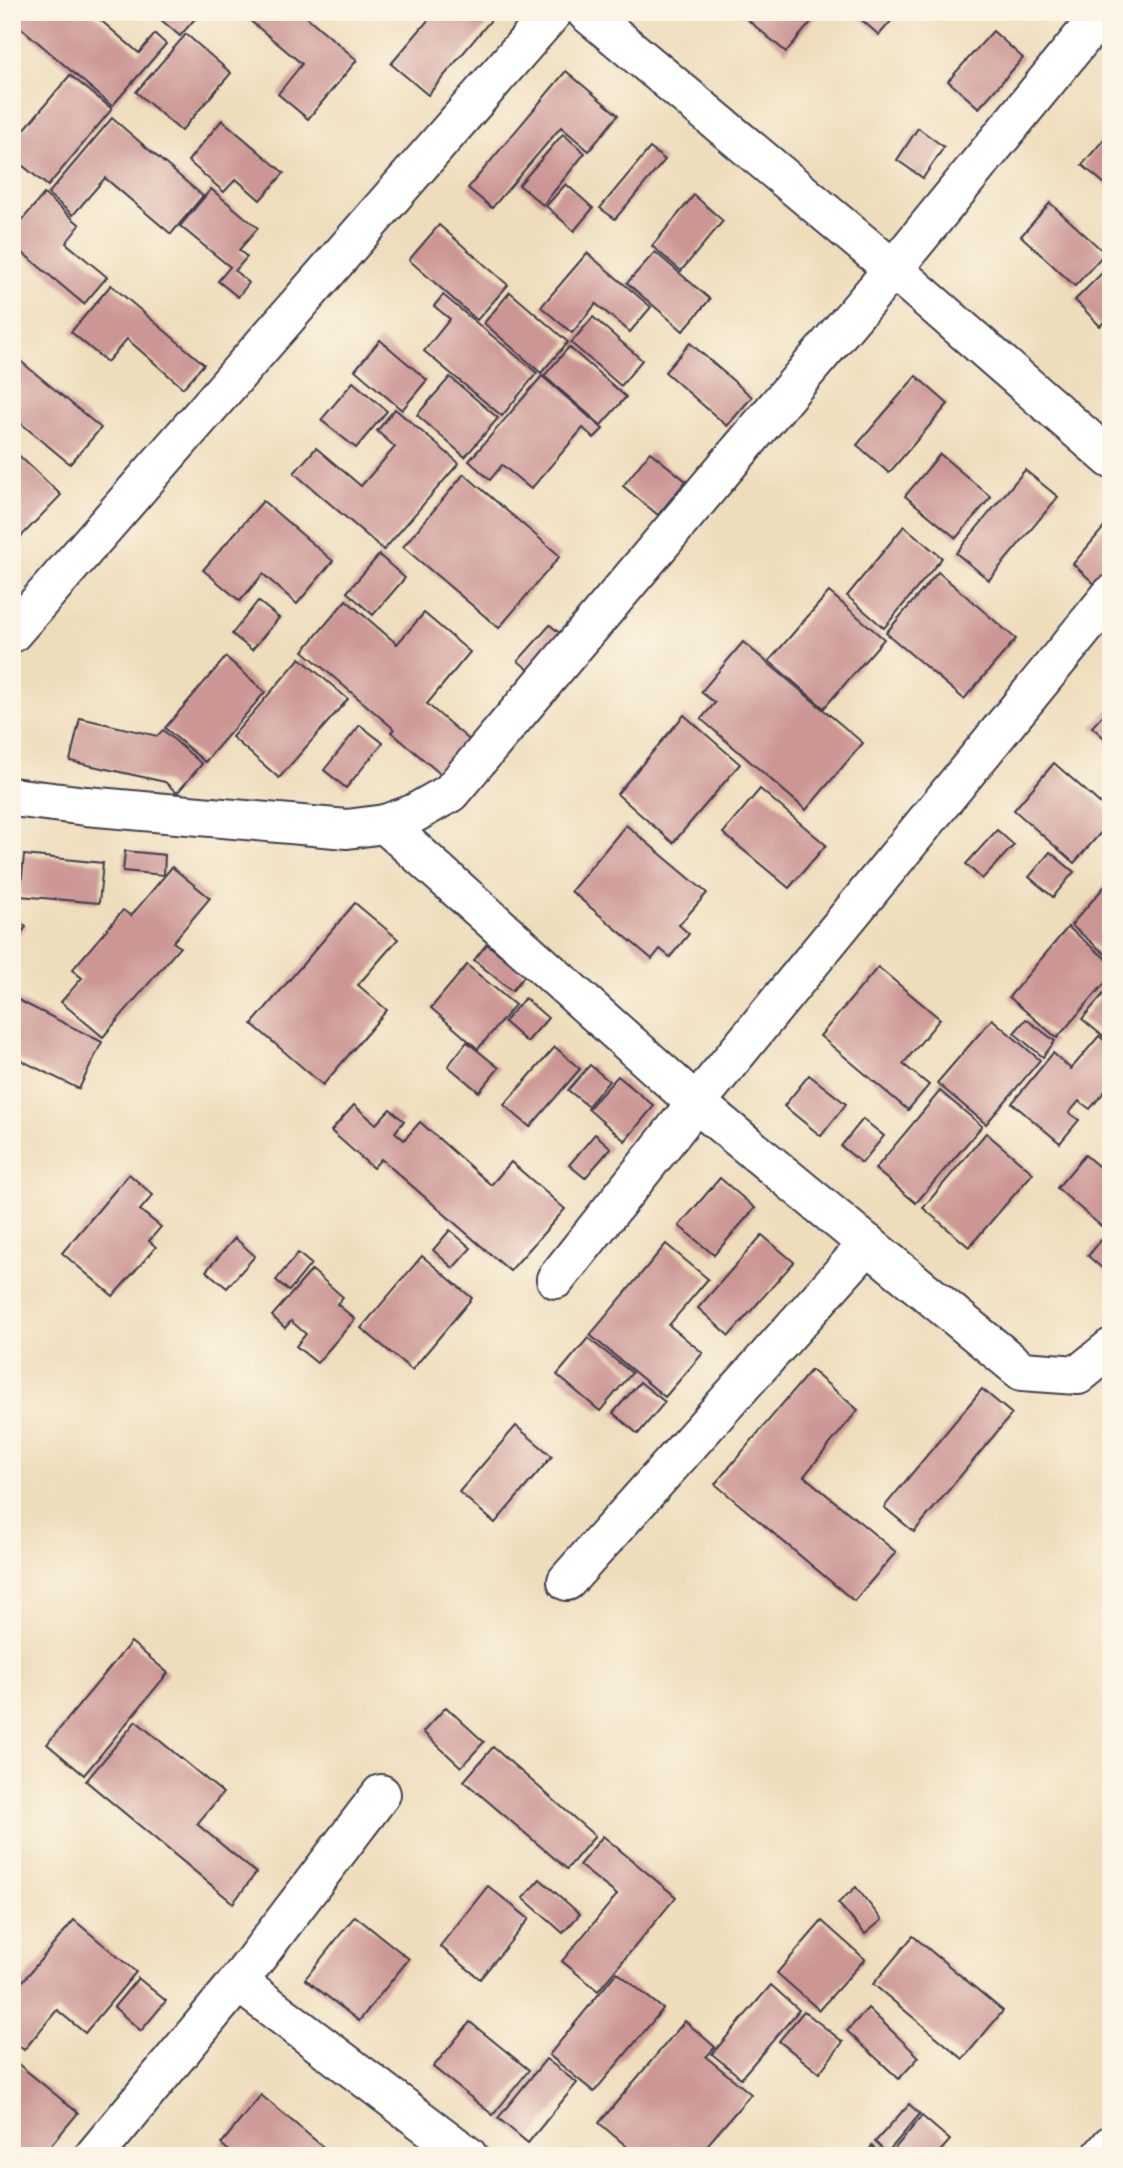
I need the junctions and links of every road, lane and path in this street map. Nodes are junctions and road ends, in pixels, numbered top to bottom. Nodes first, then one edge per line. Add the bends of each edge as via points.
1 (553, 12) edge
2 (586, 12) edge
3 (1103, 12) edge
4 (893, 269) junction
5 (1111, 459) edge
6 (1111, 595) edge
7 (12, 633) edge
8 (12, 797) edge
9 (385, 824) junction
10 (696, 1103) junction
11 (868, 1244) junction
12 (556, 1279) dead end
13 (1111, 1348) edge
14 (567, 1581) dead end
15 (382, 1794) dead end
16 (238, 1982) junction
17 (1111, 2145) edge
18 (94, 2156) edge
19 (468, 2156) edge
20 (1102, 2156) edge

1 - 7 street
2 - 4 street
3 - 4 street
4 - 5 street
4 - 9 street via 450,793
6 - 10 street
8 - 9 street via 347,829
9 - 10 street
10 - 11 street
10 - 12 street
11 - 13 street via 1022,1371 1079,1375
11 - 14 street
15 - 16 street
16 - 18 street
16 - 19 street
17 - 20 street

